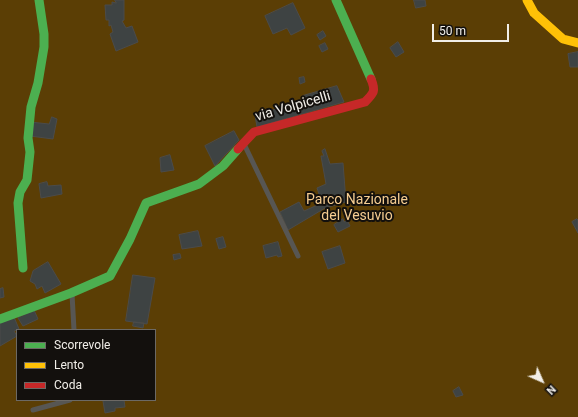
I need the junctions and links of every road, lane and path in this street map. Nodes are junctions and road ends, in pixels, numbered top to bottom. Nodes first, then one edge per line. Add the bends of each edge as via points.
1 (39, 0) edge
2 (336, 0) edge
3 (526, 0) edge
4 (578, 43) edge
5 (244, 143) junction
6 (298, 256) dead end
7 (23, 268) dead end
8 (72, 293) junction
9 (0, 319) edge
10 (74, 329) edge
11 (66, 401) edge
12 (33, 410) dead end

1 - 7 street via 44,47 31,107 27,180 20,192 18,203
2 - 5 street, via Volpicelli via 374,86 373,94 365,102 254,132
3 - 4 street via 534,13 563,39
5 - 6 lane
5 - 8 street, via Volpicelli via 223,166 199,184 146,204 110,276
8 - 9 street, via Volpicelli
8 - 10 lane
11 - 12 lane

